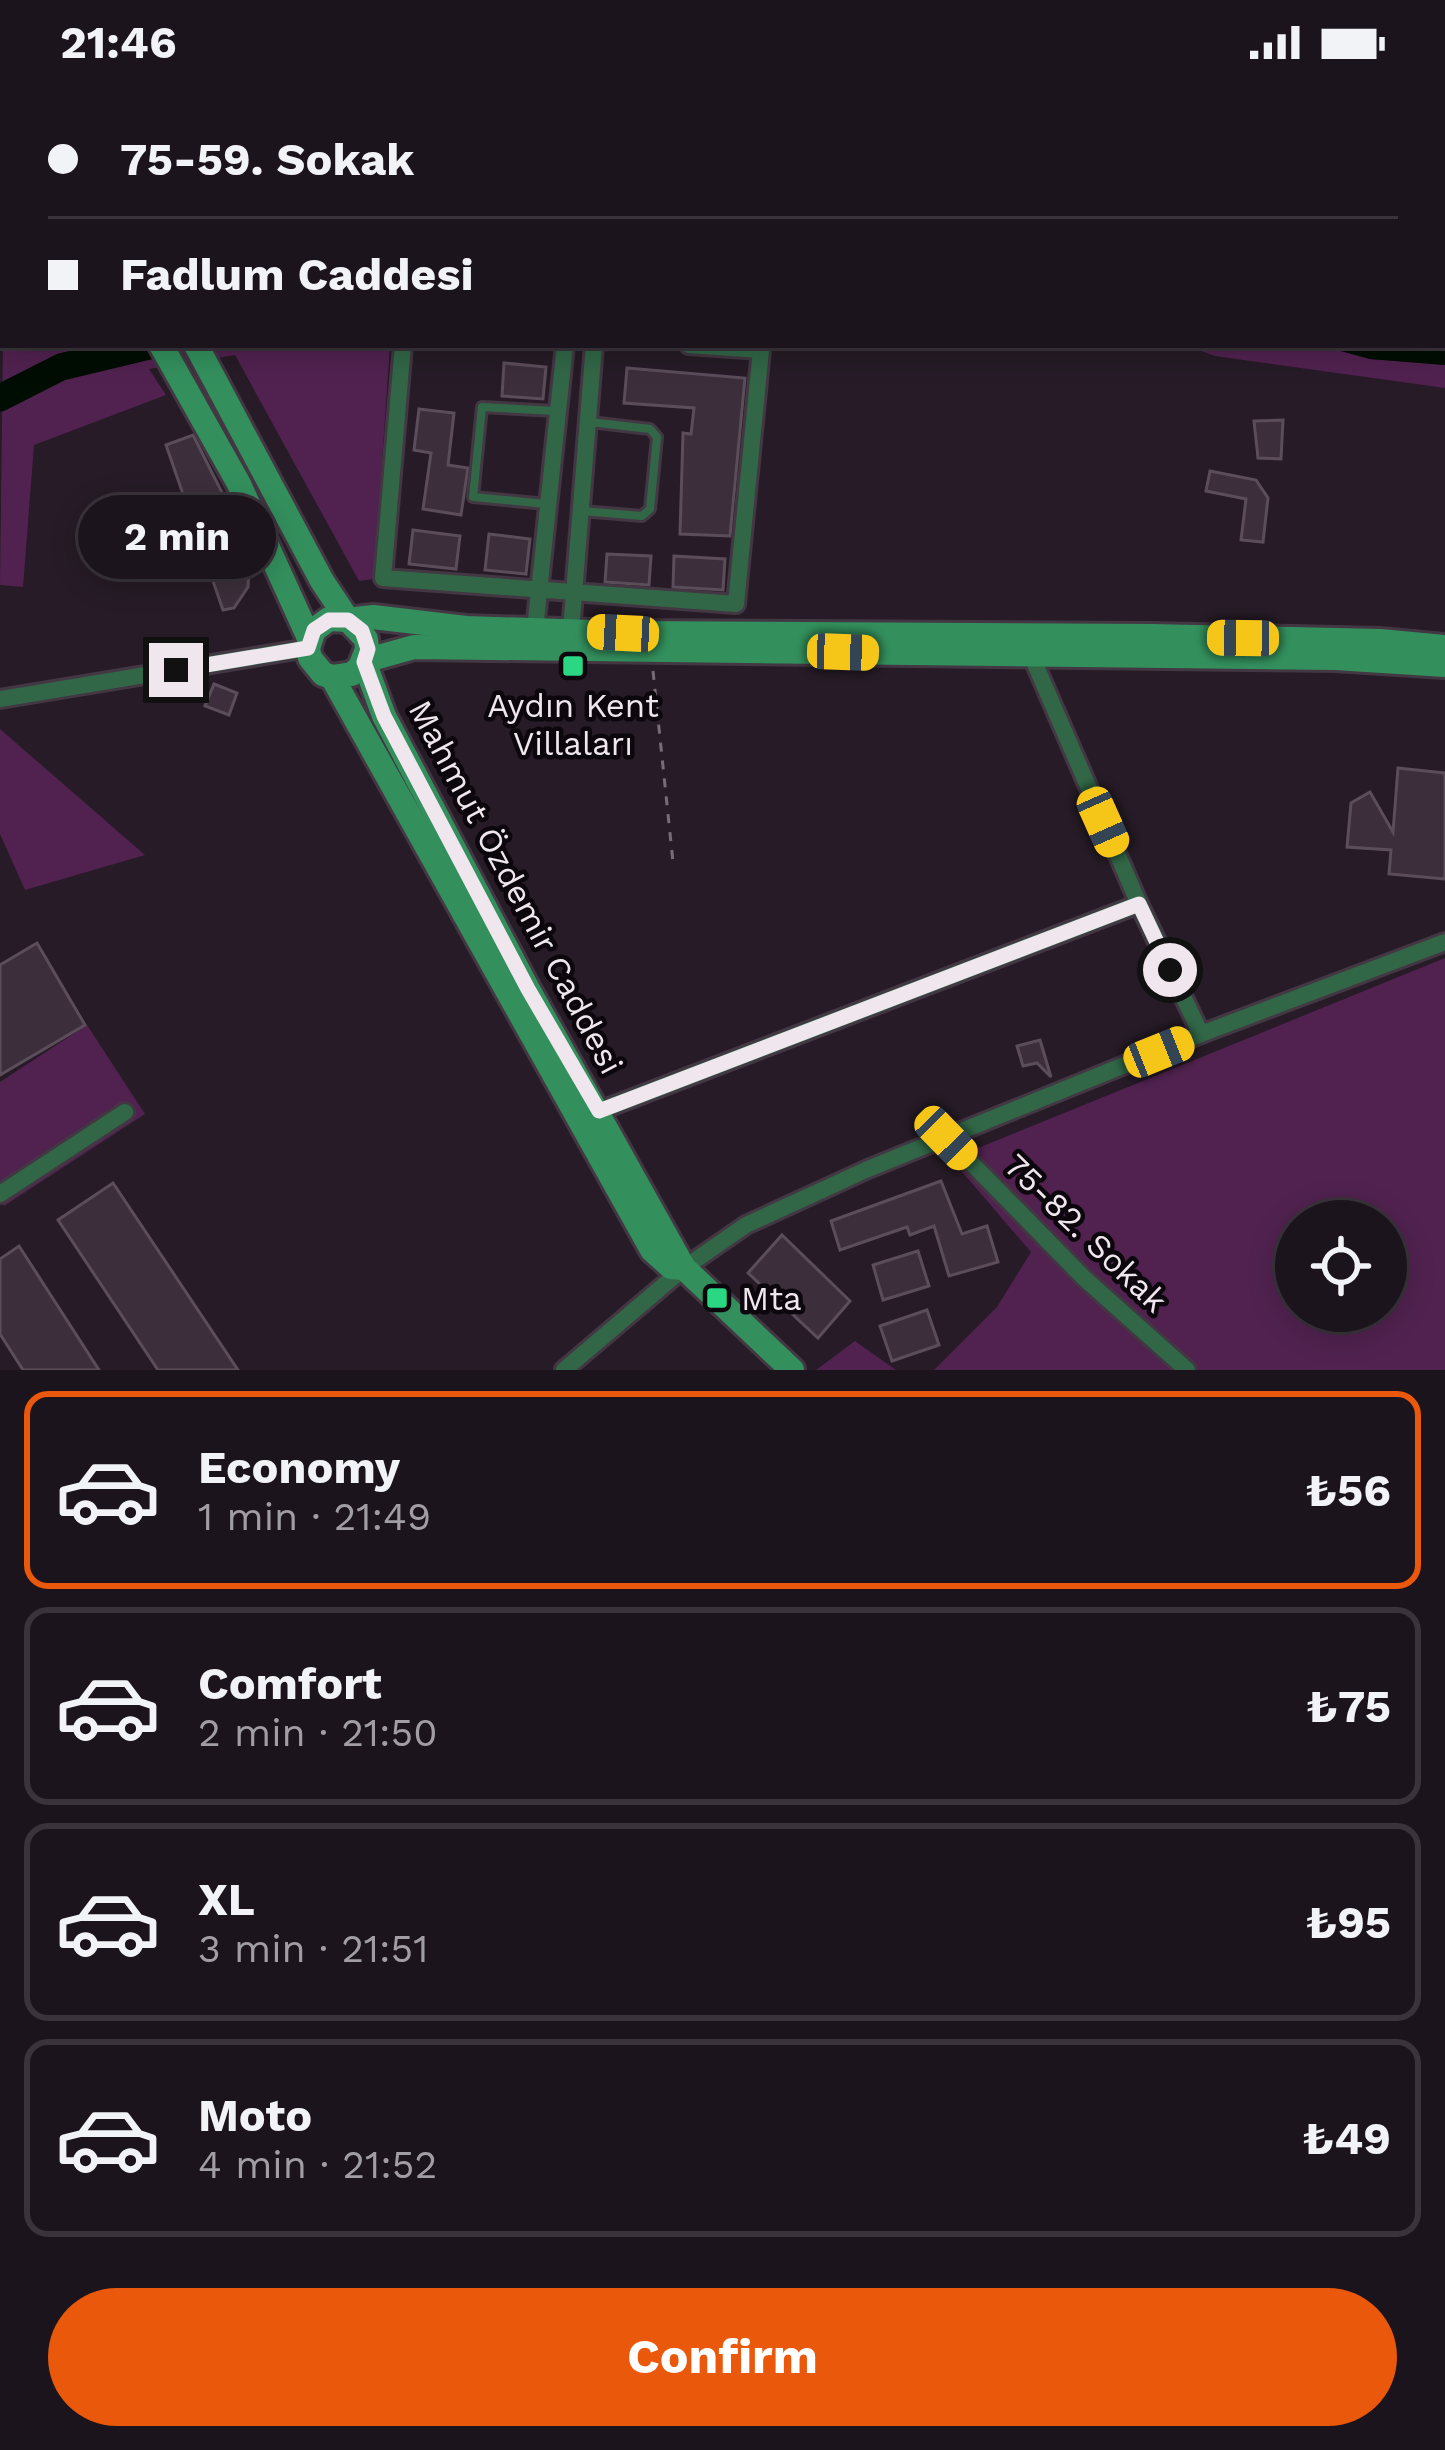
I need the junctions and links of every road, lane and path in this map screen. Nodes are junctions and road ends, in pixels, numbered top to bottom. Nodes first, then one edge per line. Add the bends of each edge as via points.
1 (162, 348) edge
2 (198, 348) edge
3 (404, 348) edge
4 (565, 348) edge
5 (595, 348) edge
6 (732, 348) edge
7 (558, 411) junction
8 (588, 422) junction
9 (548, 504) junction
10 (581, 511) junction
11 (540, 588) junction
12 (574, 592) junction
13 (348, 620) junction
14 (536, 630) junction
15 (571, 631) junction
16 (309, 643) junction
17 (1445, 646) edge
18 (651, 651) junction
19 (1032, 657) junction
20 (364, 662) junction
21 (1445, 664) edge
22 (332, 677) junction
23 (0, 699) edge
24 (673, 862) dead end
25 (1139, 904) junction
26 (1445, 942) edge
27 (1202, 1034) junction
28 (599, 1111) junction
29 (125, 1112) dead end
30 (946, 1138) junction
31 (0, 1194) edge
32 (684, 1268) junction
33 (564, 1370) edge
34 (792, 1370) edge
35 (1187, 1370) edge

1 - 16 street via 239,484
2 - 13 street
3 - 11 street via 383,578
4 - 7 street
5 - 8 street
6 - 12 street via 760,350 736,604
7 - 9 street
7 - 9 lane via 482,407 473,497
8 - 10 street
8 - 10 lane via 650,429 657,437 650,509 642,516
9 - 11 street
10 - 12 street
11 - 12 street
11 - 14 street
12 - 15 street
13 - 14 street
13 - 16 street via 320,623
13 - 20 street via 366,639
14 - 15 street
15 - 17 street
16 - 22 street via 315,667
16 - 23 street
18 - 19 street
18 - 20 street via 414,647
18 - 24 path
19 - 21 street
19 - 25 street
20 - 22 street
20 - 28 street, Mahmut Özdemir Caddesi via 395,737
22 - 32 street, Mahmut Özdemir Caddesi via 652,1250 671,1268
25 - 27 street
25 - 28 street
26 - 27 street
27 - 30 street
28 - 32 street, Mahmut Özdemir Caddesi
29 - 31 street
30 - 32 street via 746,1226
30 - 35 street, 75-82. Sokak
32 - 33 street
32 - 34 street, Mahmut Özdemir Caddesi

